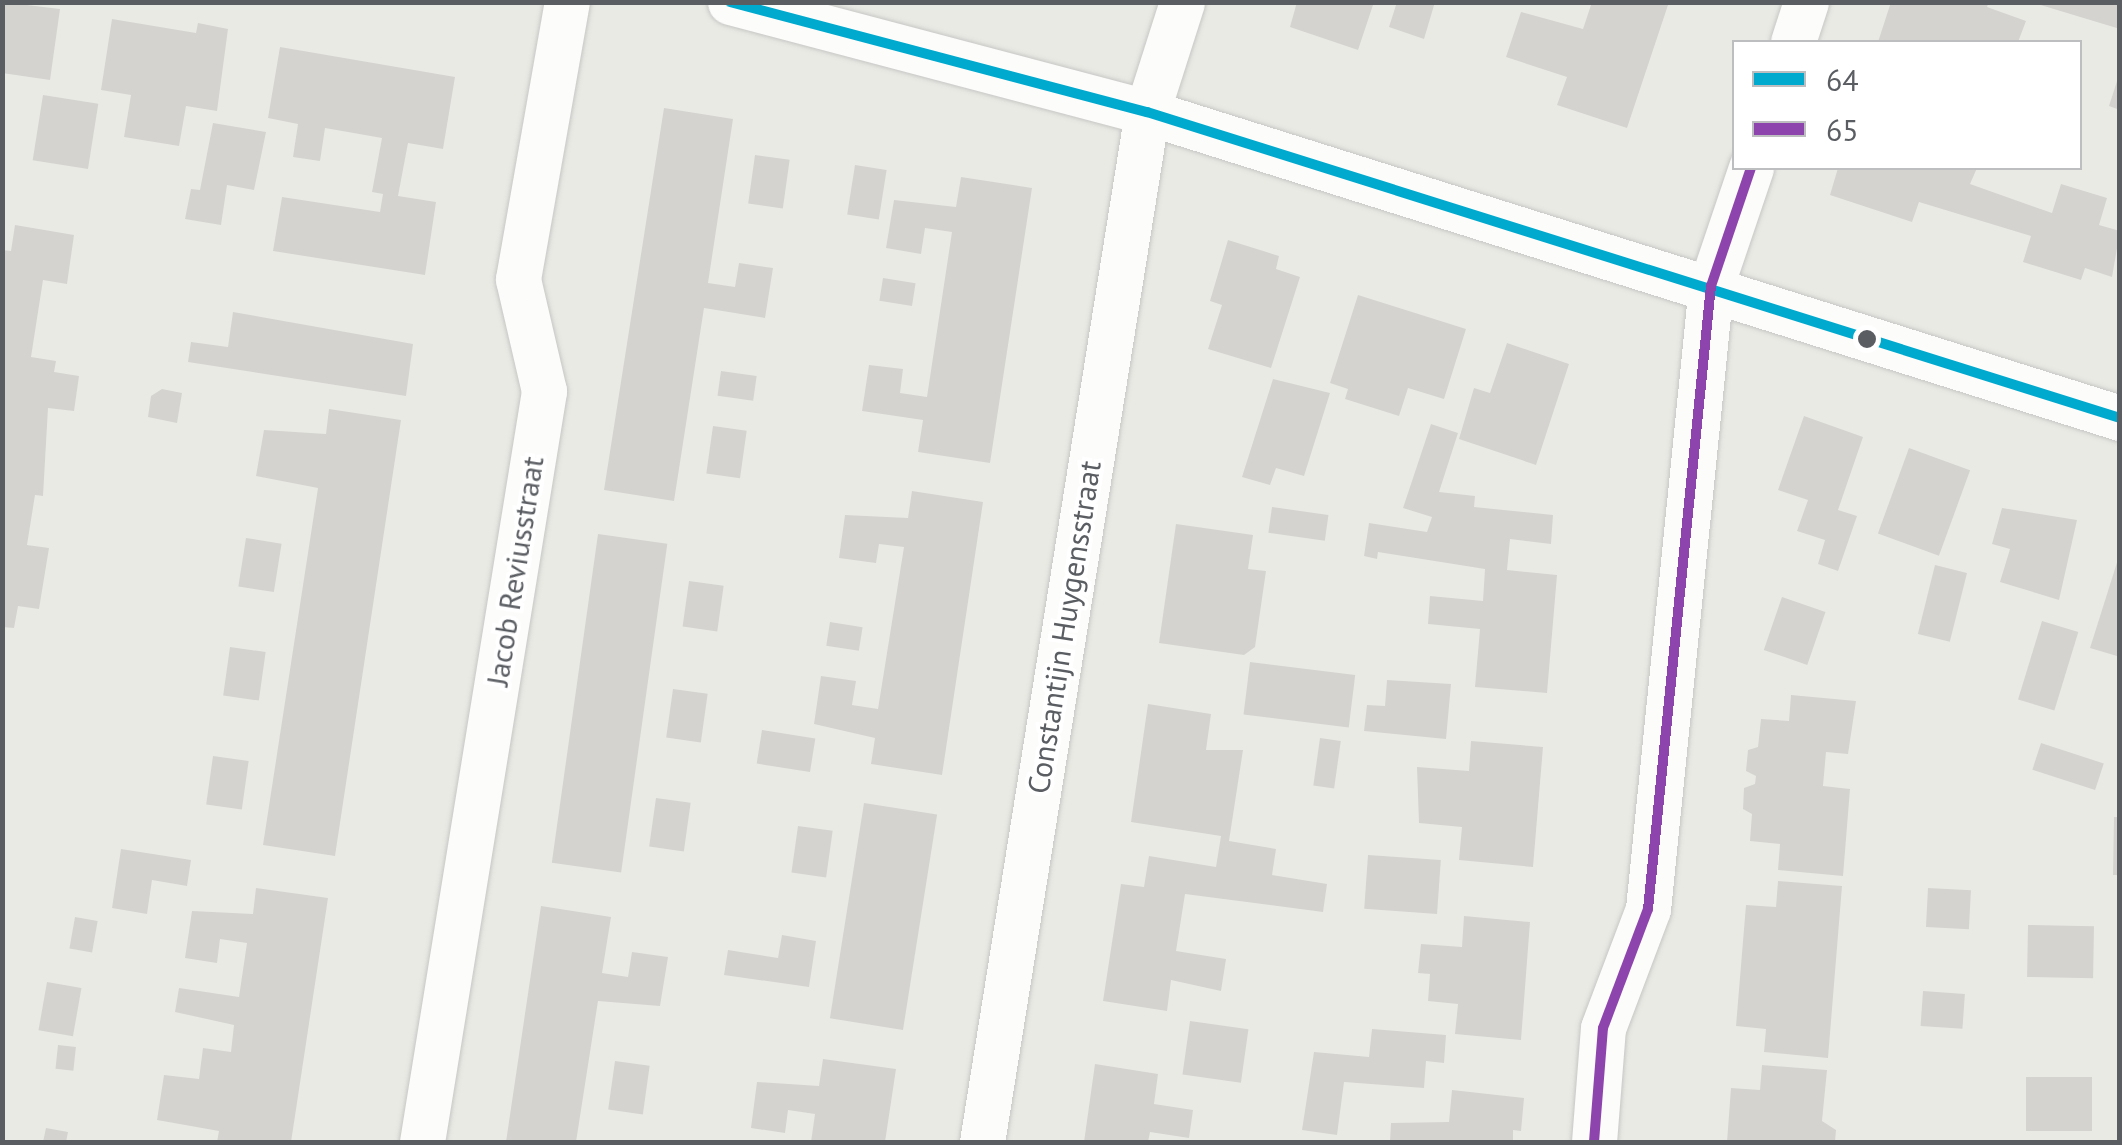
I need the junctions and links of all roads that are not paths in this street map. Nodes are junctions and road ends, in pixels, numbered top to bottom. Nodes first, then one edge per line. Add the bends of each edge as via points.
1 (567, 2) edge
2 (730, 2) edge
3 (1182, 2) edge
4 (1806, 2) edge
5 (1794, 40) edge
6 (1147, 112) junction
7 (1750, 170) edge
8 (1712, 286) junction
9 (2120, 418) edge
10 (422, 1142) edge
11 (982, 1142) edge
12 (1594, 1142) edge

1 - 10 street, Jacob Reviusstraat via 518,279 544,391
2 - 6 street
3 - 6 street, Constantijn Huygensstraat
4 - 5 street
6 - 8 street
6 - 11 street, Constantijn Huygensstraat
7 - 8 street
8 - 9 street
8 - 12 street via 1648,909 1603,1028

